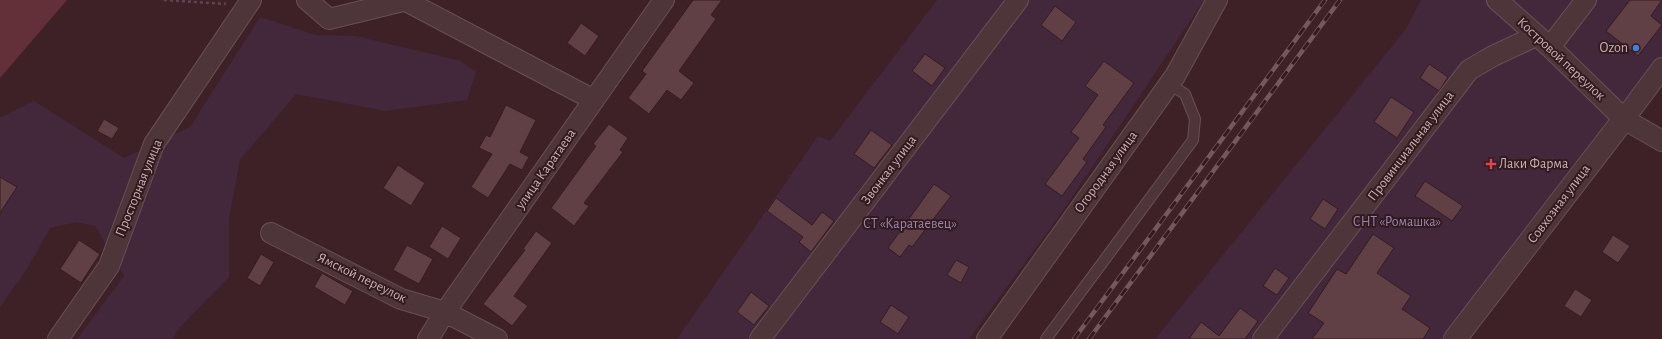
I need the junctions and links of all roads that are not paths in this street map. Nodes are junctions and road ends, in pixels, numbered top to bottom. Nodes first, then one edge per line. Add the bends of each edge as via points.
1 (307, 0) edge
2 (406, 0) edge
3 (664, 0) edge
4 (1018, 0) edge
5 (1217, 0) edge
6 (1497, 0) edge
7 (1586, 0) edge
8 (250, 2) edge
9 (1543, 41) junction
10 (1662, 68) edge
11 (1169, 84) junction
12 (594, 100) junction
13 (1624, 119) junction
14 (1662, 141) edge
15 (271, 233) dead end
16 (445, 312) junction
17 (58, 339) edge
18 (428, 339) edge
19 (497, 339) edge
20 (760, 339) edge
21 (987, 339) edge
22 (1046, 339) edge
23 (1263, 339) edge
24 (1455, 339) edge

1 - 2 street via 329,19
2 - 12 street
3 - 12 street, улица Каратаева
4 - 20 street, Звонкая улица
5 - 11 street, Огородная улица
6 - 9 street, Костровой переулок
7 - 9 street
8 - 17 street, Просторная улица via 154,144 108,266
9 - 13 street, Костровой переулок
9 - 23 street, Провинциальная улица via 1493,56 1469,70
10 - 13 street, Совхозная улица
11 - 21 street, Огородная улица
11 - 22 lane via 1185,94 1195,119 1193,140
12 - 16 street, улица Каратаева
13 - 14 street, Костровой переулок
13 - 24 street, Совхозная улица
15 - 16 street, Ямской переулок via 401,299
16 - 18 street, улица Каратаева
16 - 19 street, Ямской переулок

